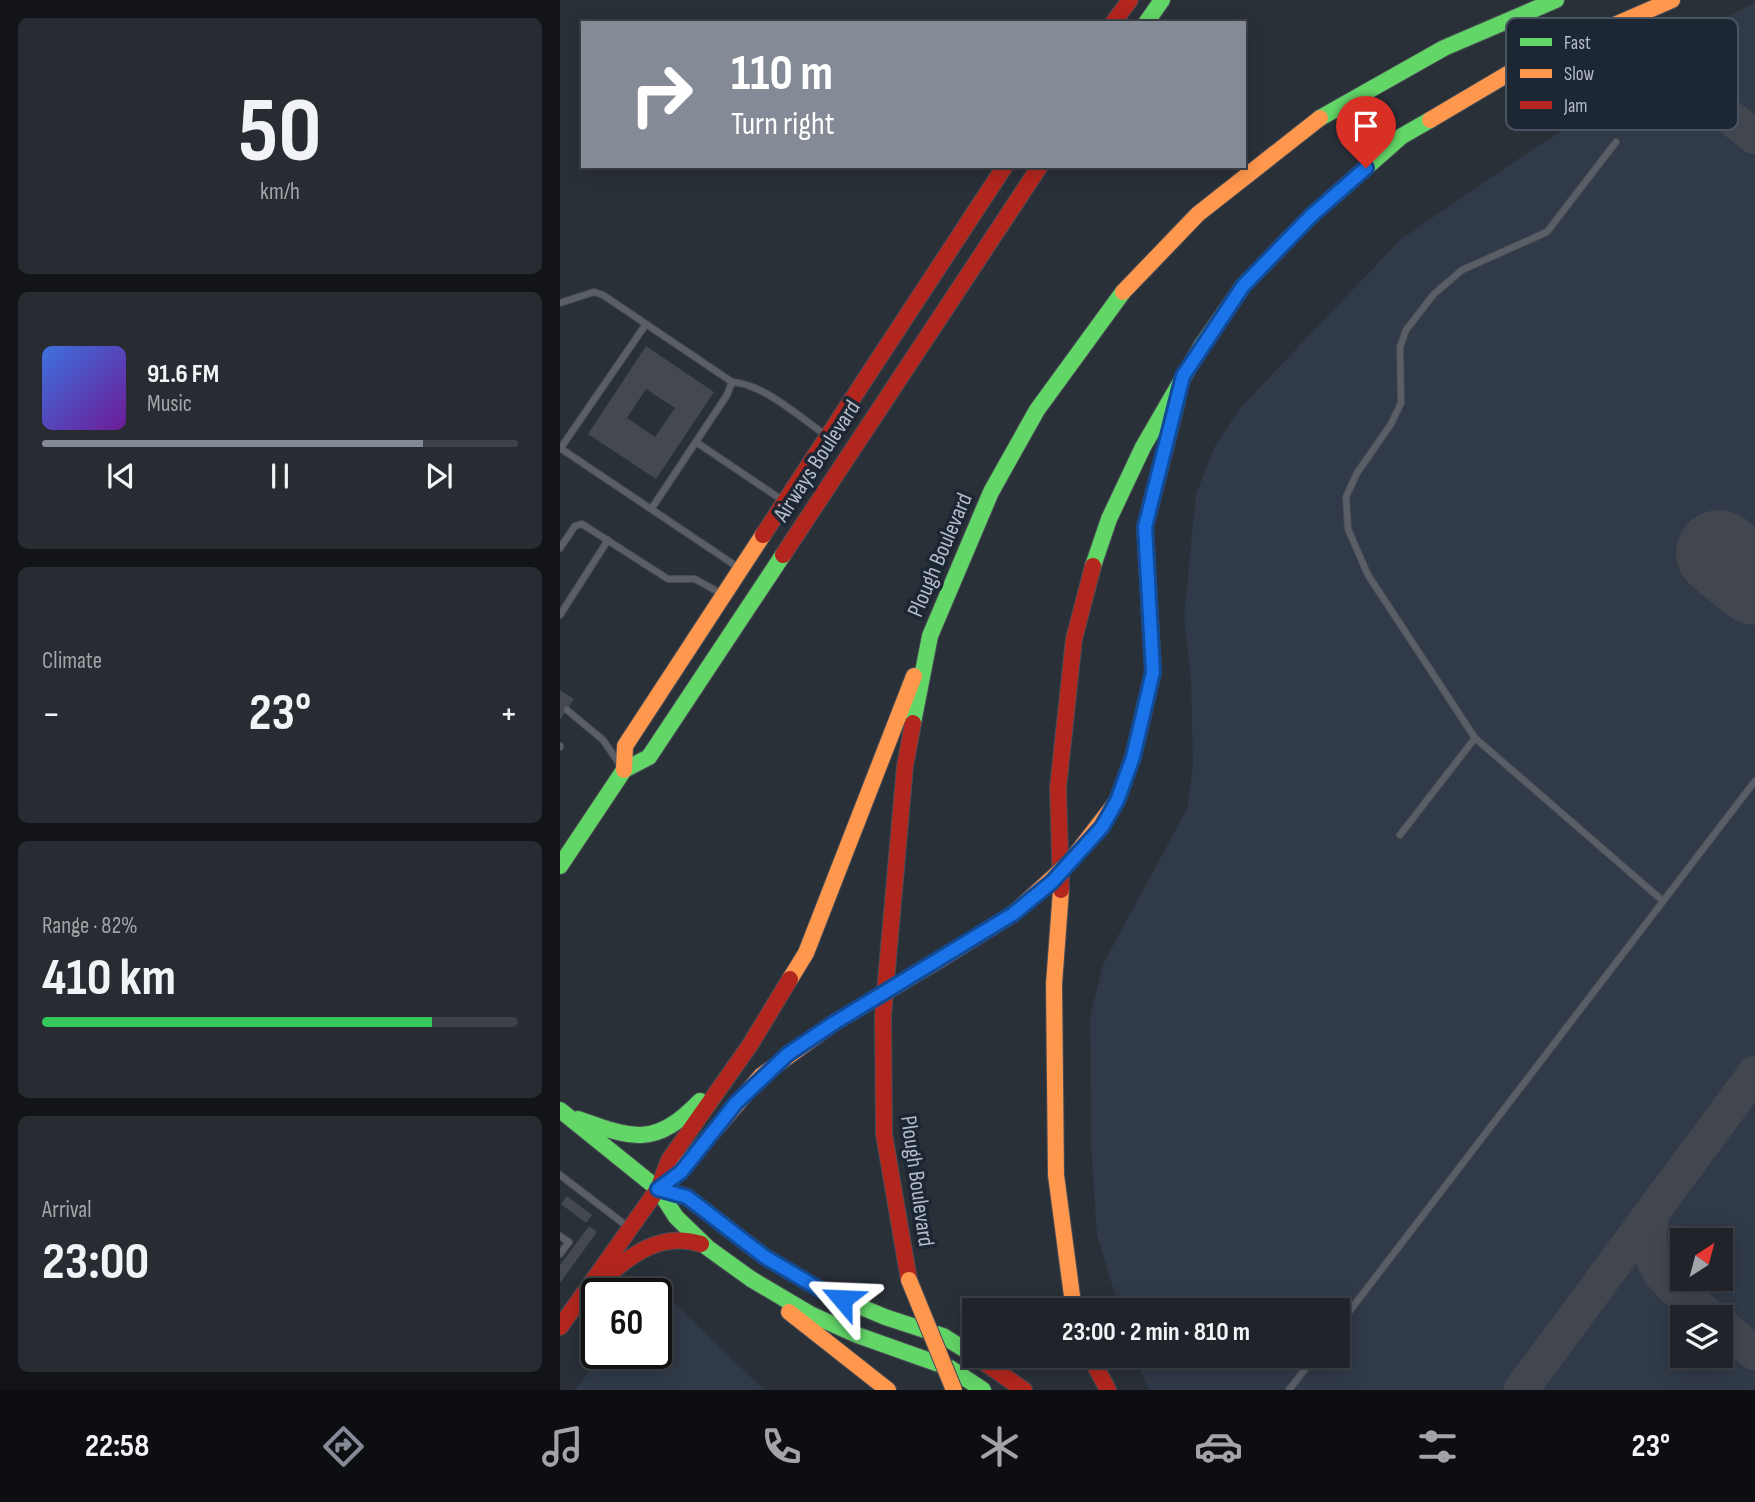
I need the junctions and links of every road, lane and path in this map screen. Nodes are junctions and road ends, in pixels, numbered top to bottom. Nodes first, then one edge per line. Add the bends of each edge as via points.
1 (1130, 0) edge
2 (1162, 0) edge
3 (1556, 0) edge
4 (1672, 0) edge
5 (1514, 18) edge
6 (1631, 18) edge
7 (1114, 21) edge
8 (1147, 21) edge
9 (1506, 21) edge
10 (1506, 75) edge
11 (1616, 142) dead end
12 (1004, 168) edge
13 (1039, 168) edge
14 (560, 303) edge
15 (646, 324) junction
16 (1183, 376) junction
17 (732, 382) junction
18 (827, 436) junction
19 (696, 442) junction
20 (560, 448) edge
21 (785, 502) junction
22 (652, 508) junction
23 (608, 540) junction
24 (560, 548) edge
25 (740, 569) junction
26 (723, 595) junction
27 (560, 615) edge
28 (930, 636) junction
29 (567, 710) dead end
30 (1475, 738) junction
31 (624, 770) junction
32 (1755, 781) edge
33 (1400, 835) dead end
34 (560, 866) edge
35 (1663, 901) junction
36 (750, 1045) junction
37 (563, 1112) edge
38 (560, 1175) edge
39 (658, 1189) junction
40 (630, 1228) junction
41 (560, 1236) edge
42 (708, 1248) junction
43 (560, 1254) edge
44 (751, 1279) junction
45 (1072, 1298) edge
46 (580, 1299) junction
47 (1350, 1311) edge
48 (560, 1327) edge
49 (962, 1348) edge
50 (992, 1368) edge
51 (1093, 1368) edge
52 (1096, 1368) edge
53 (1306, 1368) edge
54 (888, 1390) edge
55 (954, 1390) edge
56 (983, 1390) edge
57 (1024, 1390) edge
58 (1100, 1390) edge
59 (1108, 1390) edge
60 (1289, 1390) edge

1 - 7 main road
2 - 8 main road
3 - 5 main road, Plough Boulevard
4 - 6 main road
9 - 28 main road, Plough Boulevard via 1444,48 1329,111 1198,214 1119,296 1037,410 991,492
10 - 16 main road via 1402,136 1311,216 1243,286
11 - 30 lane via 1548,232 1462,270 1434,294 1406,330 1400,346 1401,404 1346,497 1348,529 1368,575
12 - 18 main road, Airways Boulevard
13 - 31 main road, Airways Boulevard via 649,757
14 - 15 lane via 594,292
15 - 17 lane
15 - 20 lane
16 - 39 main road, bridge via 1145,527 1153,672 1133,757 1102,827 1077,857 1013,914 834,1023 754,1083 681,1172
16 - 45 main road via 1109,519 1074,639 1058,788 1061,886 1054,984 1056,1175
17 - 18 lane via 760,391
17 - 19 lane
18 - 21 main road, Airways Boulevard
19 - 21 lane
19 - 22 lane
20 - 22 lane
21 - 25 main road, Airways Boulevard
22 - 25 lane
23 - 24 lane via 578,524
23 - 26 lane via 668,579 695,579
23 - 27 lane
25 - 26 main road, Airways Boulevard
26 - 31 main road, Airways Boulevard via 625,746
28 - 36 main road via 806,953
28 - 55 main road, Plough Boulevard, bridge via 905,766 883,1015 884,1134 909,1280
29 - 31 lane via 603,740
30 - 33 lane
30 - 35 lane
31 - 34 main road, Airways Boulevard
32 - 35 lane
35 - 47 lane
36 - 37 main road via 694,1108 664,1132 643,1139
36 - 39 main road via 669,1160
37 - 39 main road
38 - 40 lane
39 - 40 main road
39 - 42 main road via 676,1217
39 - 49 main road via 687,1197 765,1257 821,1290 943,1336
40 - 46 main road
41 - 43 lane via 569,1242
42 - 44 main road
42 - 46 main road via 685,1236 661,1240 631,1256
44 - 54 main road
44 - 56 main road via 857,1335 950,1367
46 - 48 main road
50 - 57 main road
51 - 58 main road
52 - 59 main road
53 - 60 lane

